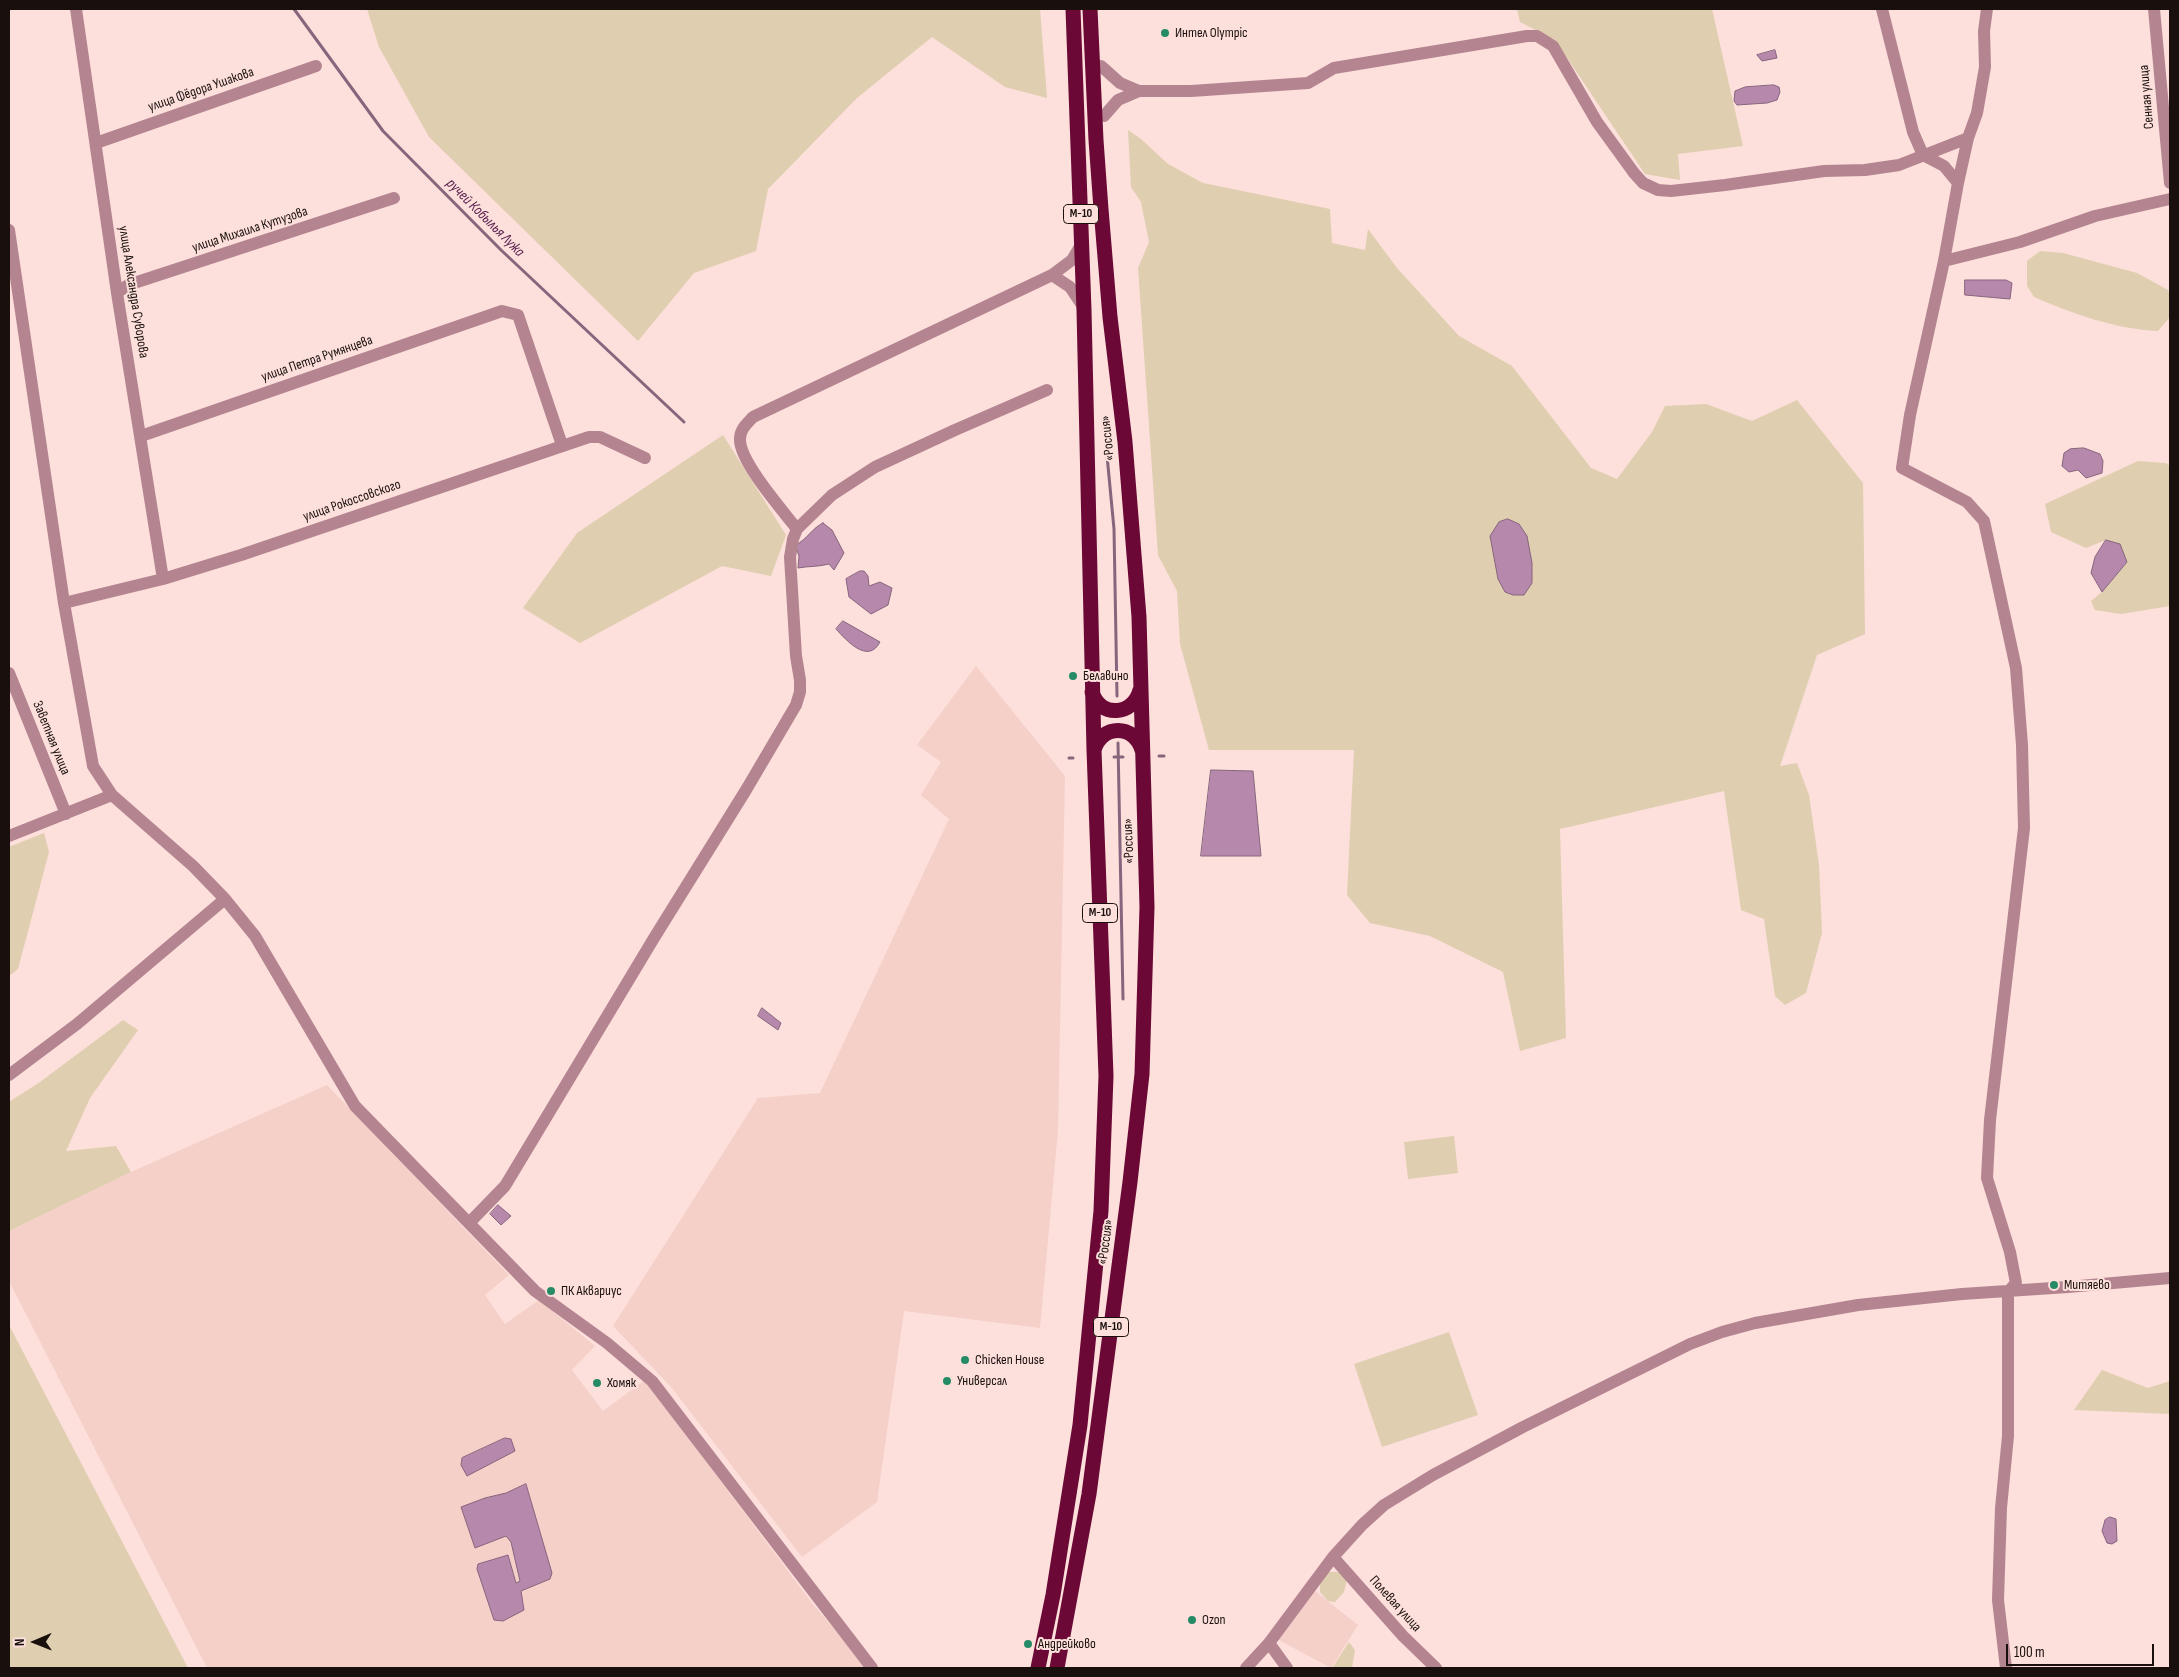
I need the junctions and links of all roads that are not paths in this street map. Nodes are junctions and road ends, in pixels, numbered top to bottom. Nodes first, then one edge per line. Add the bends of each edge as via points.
1 (76, 9) edge
2 (1073, 9) edge
3 (1090, 9) edge
4 (1882, 9) edge
5 (1987, 9) edge
6 (2154, 9) edge
7 (1091, 25) junction
8 (316, 66) dead end
9 (1101, 66) junction
10 (1139, 91) junction
11 (1104, 116) junction
12 (1968, 138) junction
13 (96, 143) junction
14 (1923, 155) junction
15 (1958, 183) junction
16 (2170, 183) edge
17 (394, 198) dead end
18 (2170, 199) edge
19 (9, 230) edge
20 (1082, 242) junction
21 (1944, 261) junction
22 (1052, 275) junction
23 (117, 293) junction
24 (1084, 310) junction
25 (1110, 317) junction
26 (1047, 390) dead end
27 (141, 436) junction
28 (562, 445) junction
29 (645, 458) dead end
30 (798, 529) junction
31 (163, 579) junction
32 (64, 603) junction
33 (9, 673) edge
34 (1141, 685) junction
35 (1092, 692) junction
36 (1094, 750) junction
37 (1142, 754) junction
38 (112, 795) junction
39 (66, 814) junction
40 (9, 836) edge
41 (225, 899) junction
42 (9, 1075) edge
43 (470, 1222) junction
44 (2170, 1278) edge
45 (2008, 1292) junction
46 (1083, 1399) junction
47 (1333, 1557) junction
48 (1269, 1644) junction
49 (1062, 1647) junction
50 (872, 1668) edge
51 (1030, 1668) edge
52 (1038, 1668) edge
53 (1057, 1668) edge
54 (1062, 1668) edge
55 (1246, 1668) edge
56 (1287, 1668) edge
57 (1436, 1668) edge
58 (2006, 1668) edge

1 - 13 street, улица Александра Суворова
2 - 20 highway, «Россия» / М-10
3 - 7 highway, «Россия» / М-10
4 - 14 street via 1913,132
5 - 12 street via 1985,67 1977,113
6 - 16 street, Сенная улица
7 - 9 highway
7 - 25 highway, «Россия» / М-10
8 - 13 street, улица Фёдора Ушакова
9 - 10 street via 1120,83
9 - 11 highway
10 - 11 street via 1118,100
10 - 14 street via 1308,83 1334,68 1536,36 1553,46 1597,122 1634,173 1658,190 1725,185 1824,171 1865,170 1899,165
11 - 25 highway via 1117,292
12 - 14 street
12 - 15 street
13 - 23 street, улица Александра Суворова
14 - 15 street via 1944,166
15 - 21 street
17 - 23 street, улица Михаила Кутузова via 128,285
18 - 21 street via 2095,216 2020,242
19 - 32 street
20 - 22 street via 1072,260
20 - 24 highway, «Россия» / М-10
21 - 45 street via 1910,415 1902,468 1967,502 1984,521 2016,668 2024,828 1990,1120 1987,1178 2016,1283
22 - 24 street via 1070,287
22 - 30 street via 754,417 742,428 740,440 752,470
23 - 27 street, улица Александра Суворова
24 - 35 highway, «Россия» / М-10
25 - 34 highway, «Россия» / М-10 via 1131,508
26 - 30 street via 875,467 832,495
27 - 28 street, улица Петра Румянцева via 502,311 518,315
27 - 31 street, улица Александра Суворова
28 - 29 street, улица Рокоссовского via 600,437
28 - 31 street, улица Рокоссовского
30 - 43 street via 790,557 800,686 796,704 505,1186
31 - 32 street, улица Рокоссовского
32 - 38 street via 93,766
33 - 39 street, Заветная улица
34 - 35 highway via 1134,703 1118,711 1100,705
34 - 37 highway, «Россия» / М-10
35 - 36 highway, «Россия» / М-10
36 - 37 highway via 1104,734 1118,730 1134,737
36 - 46 highway, «Россия» / М-10 via 1106,1076 1101,1211
37 - 49 highway, «Россия» / М-10 via 1147,907 1142,1074 1089,1494
38 - 39 street
38 - 41 street via 193,866
39 - 40 street
41 - 42 street via 76,1024
41 - 43 street via 255,936 355,1106
43 - 50 street via 535,1291 607,1343 652,1381
44 - 45 street
45 - 47 street via 1858,1305 1755,1323 1701,1339 1522,1427 1404,1491 1375,1512
45 - 58 street via 2008,1436 1998,1600
46 - 51 highway via 1073,1424 1046,1594
46 - 52 highway, «Россия» / М-10 via 1054,1595
47 - 48 street
47 - 57 street, Полевая улица
48 - 55 street
48 - 56 street
49 - 53 highway, «Россия» / М-10
49 - 54 street

